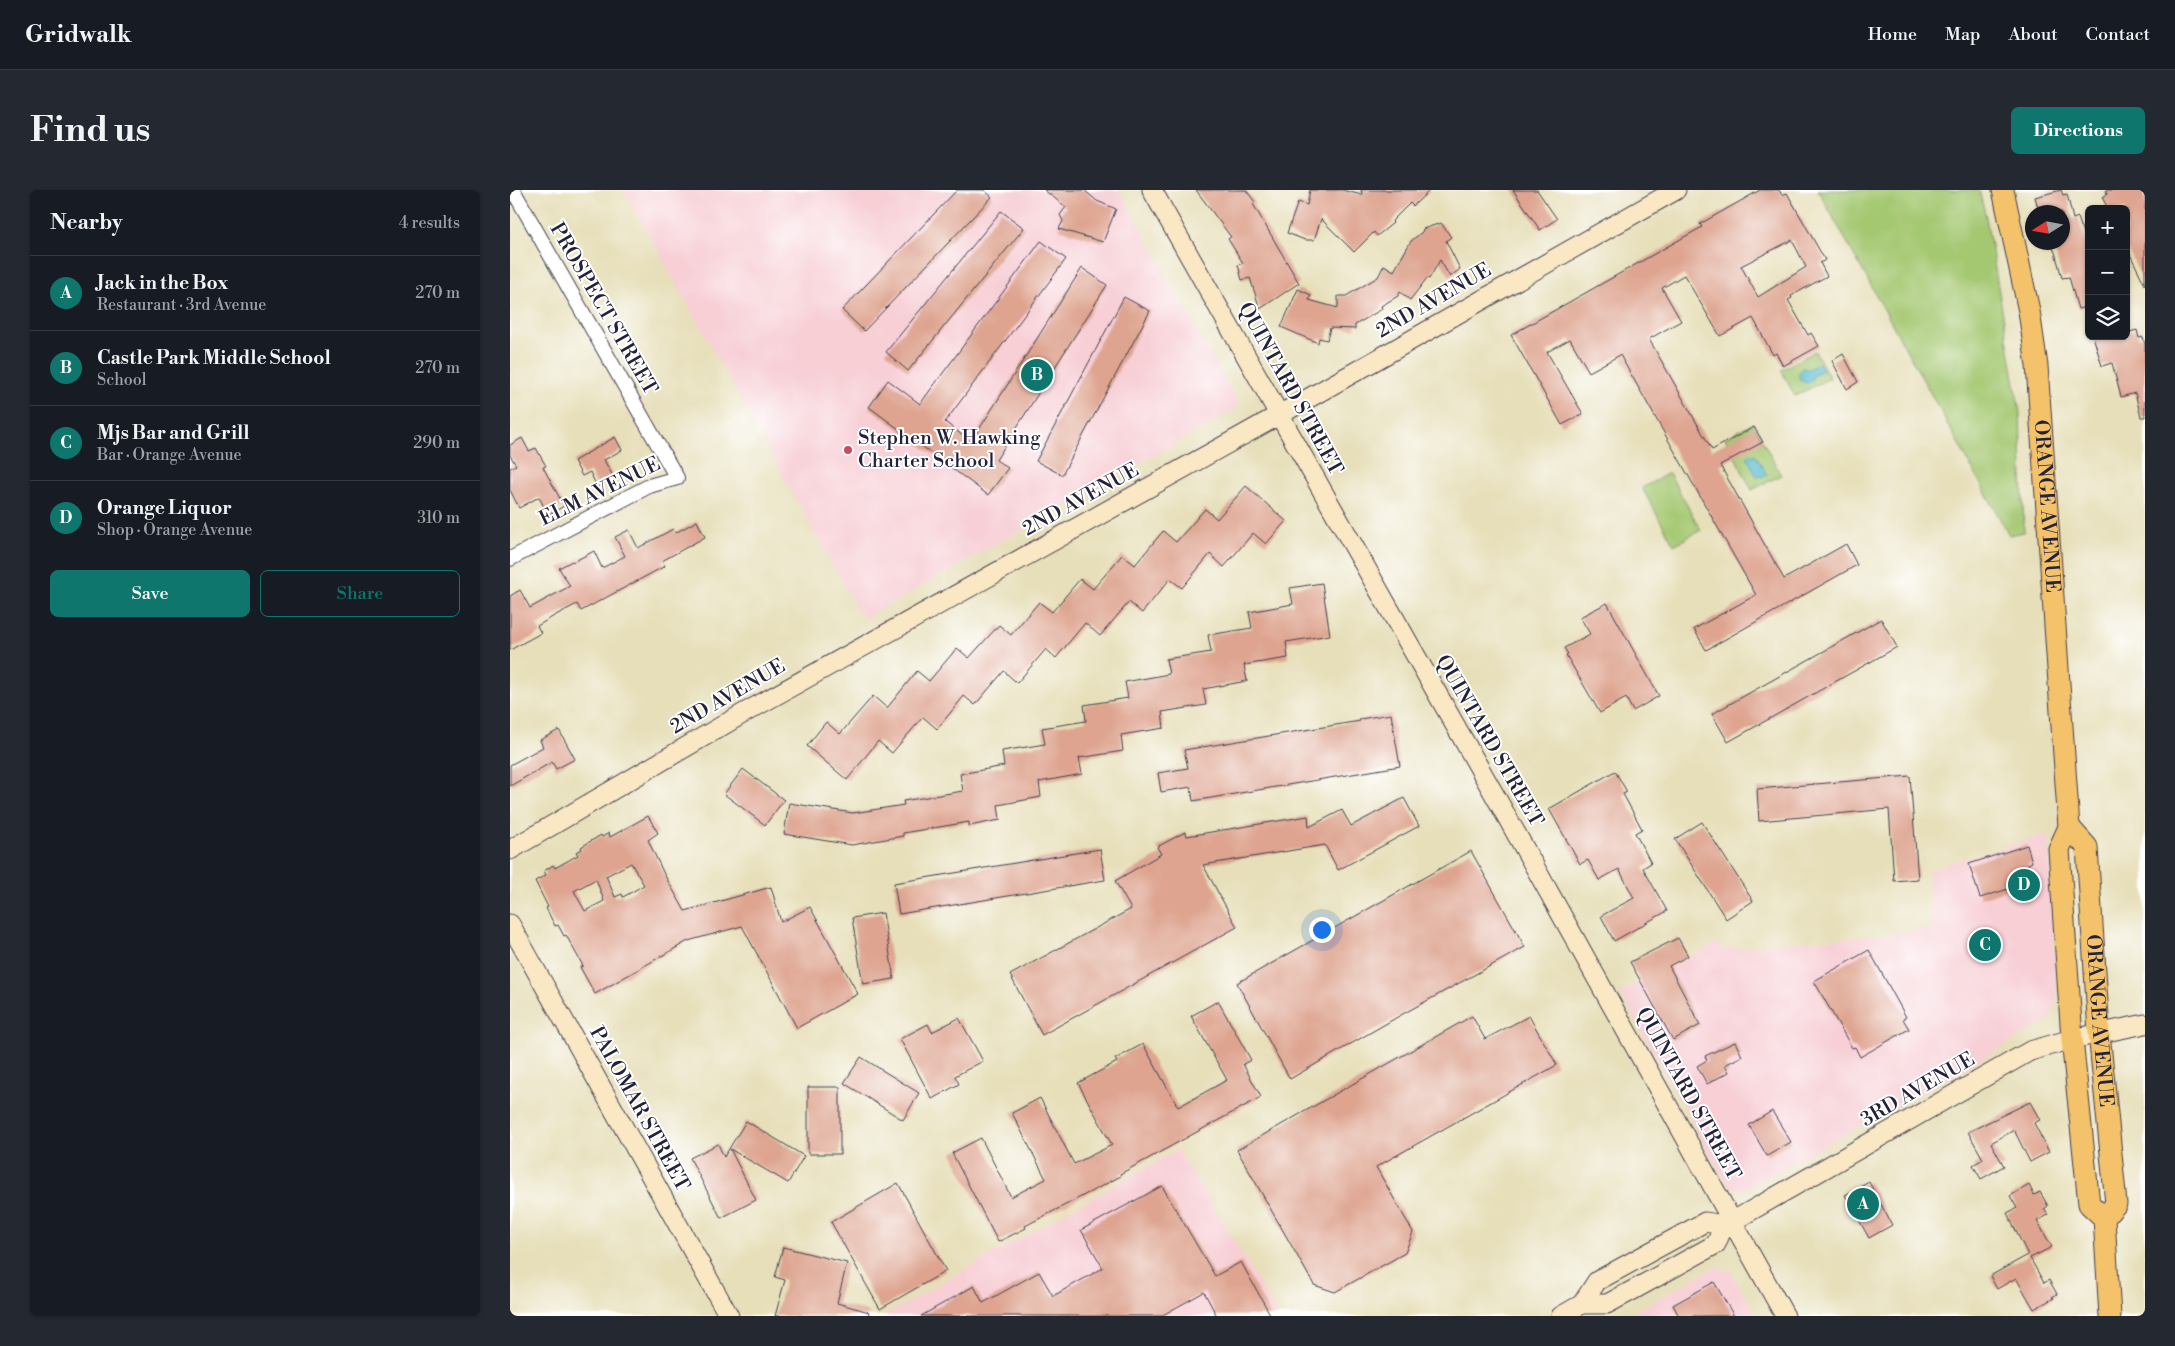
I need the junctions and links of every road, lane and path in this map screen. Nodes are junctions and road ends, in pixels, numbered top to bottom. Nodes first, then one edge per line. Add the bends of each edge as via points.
1 (513, 190) edge
2 (1152, 190) edge
3 (1676, 190) edge
4 (2003, 190) edge
5 (1279, 416) junction
6 (658, 447) joint
7 (512, 553) edge
8 (2069, 827) junction
9 (510, 850) edge
10 (510, 924) edge
11 (2145, 1024) edge
12 (2099, 1033) junction
13 (2072, 1039) junction
14 (2104, 1218) junction
15 (1729, 1223) junction
16 (1582, 1304) junction
17 (729, 1316) edge
18 (1561, 1316) edge
19 (1785, 1316) edge
20 (2110, 1316) edge

1 - 6 street, PROSPECT STREET
2 - 5 street, QUINTARD STREET
3 - 5 street, 2ND AVENUE
4 - 8 main road, ORANGE AVENUE via 2029,311 2037,366
5 - 9 street, 2ND AVENUE via 744,713
5 - 15 street, QUINTARD STREET
6 - 7 street, ELM AVENUE via 677,478 648,486
8 - 12 main road, ORANGE AVENUE via 2086,847
8 - 13 main road, ORANGE AVENUE via 2059,849
10 - 17 street, PALOMAR STREET
11 - 12 street, 3RD AVENUE
12 - 13 street, 3RD AVENUE
12 - 14 main road, ORANGE AVENUE via 2116,1204
13 - 14 main road, ORANGE AVENUE via 2089,1204
13 - 15 street, 3RD AVENUE via 2030,1051
14 - 20 main road
15 - 16 street via 1716,1244 1635,1289 1607,1304
15 - 16 street via 1705,1222 1597,1281
15 - 19 street, QUINTARD STREET
16 - 18 street

